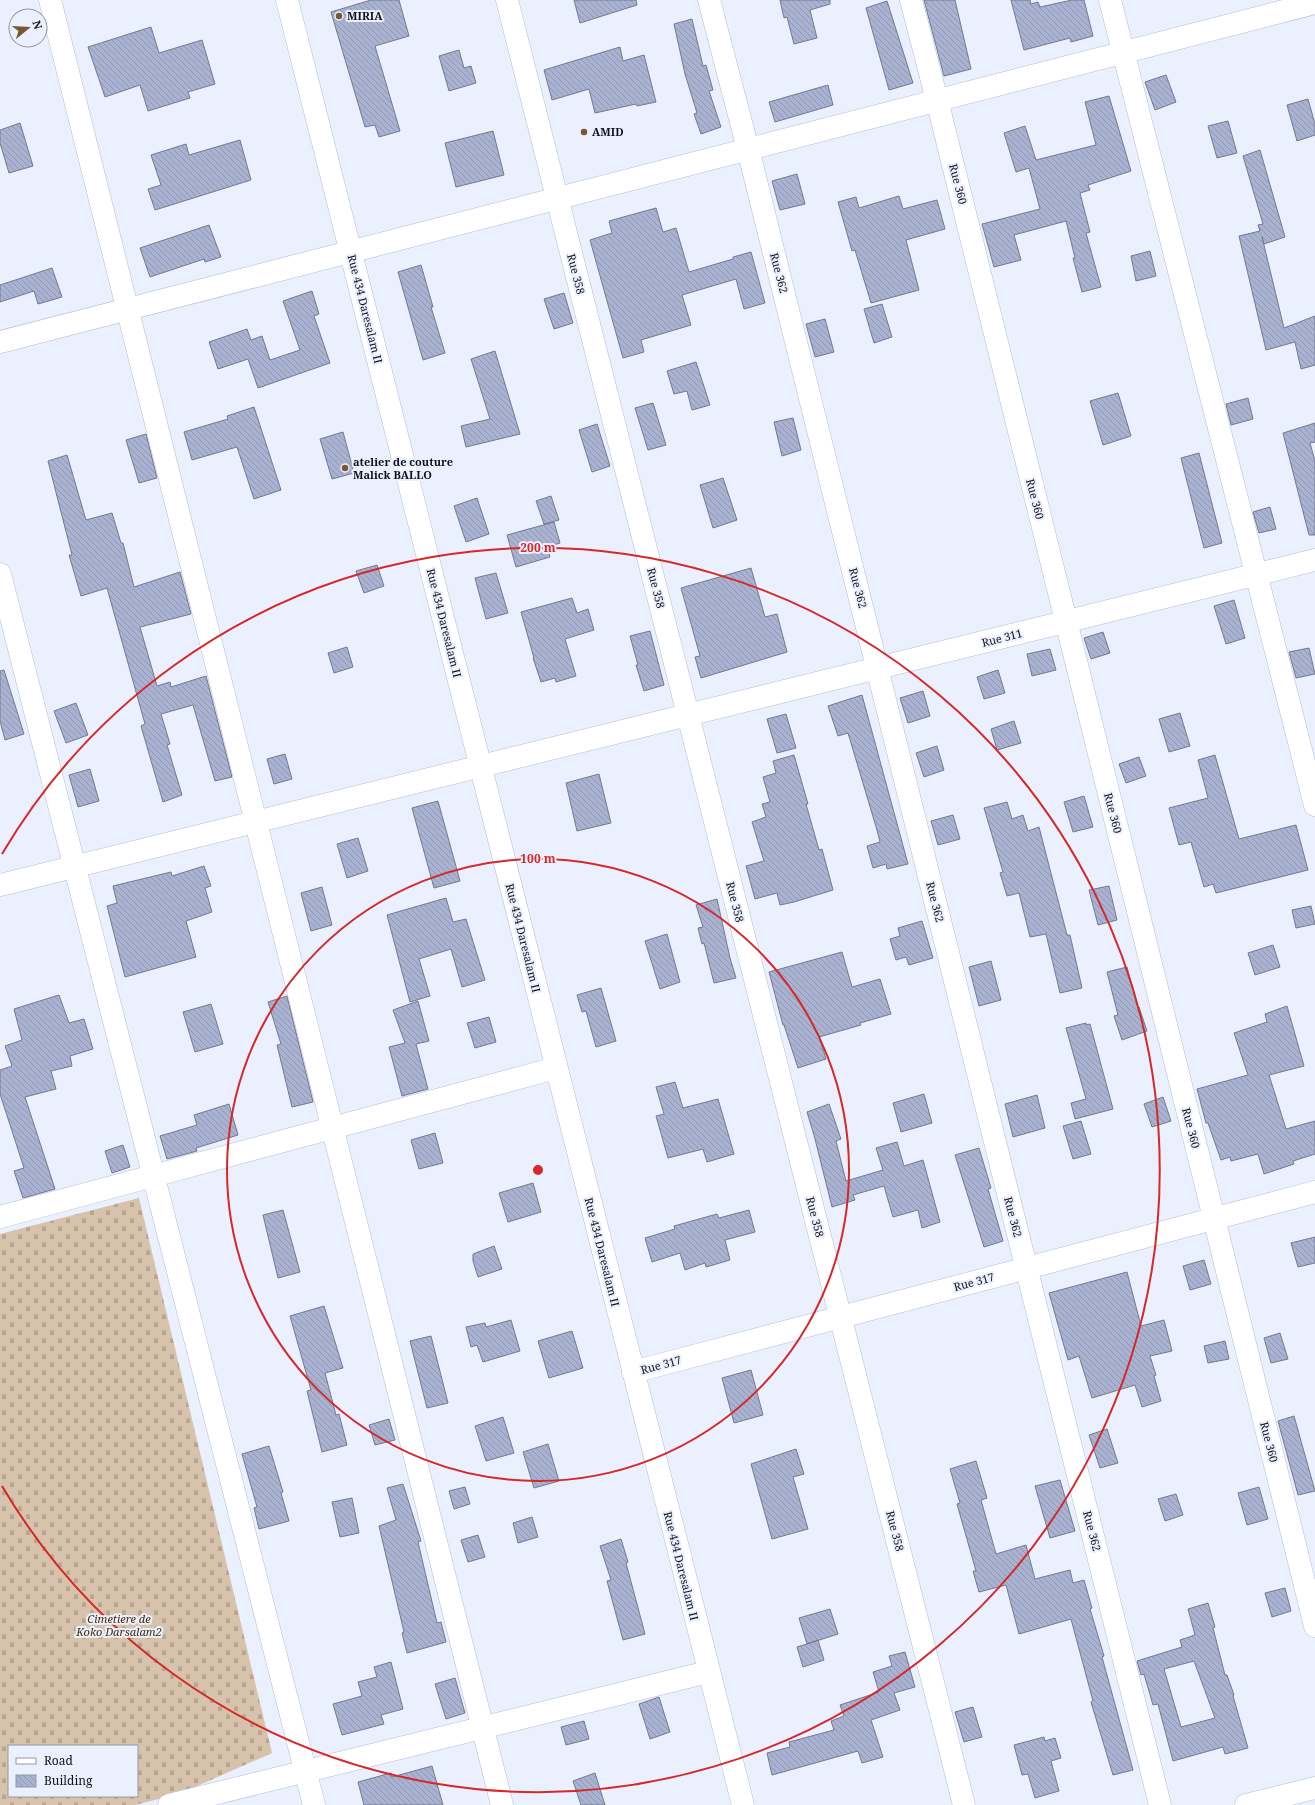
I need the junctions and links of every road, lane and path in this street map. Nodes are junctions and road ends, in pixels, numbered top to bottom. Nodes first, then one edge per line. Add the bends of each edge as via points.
1 (50, 0) edge
2 (287, 0) edge
3 (507, 0) edge
4 (709, 0) edge
5 (910, 0) edge
6 (1110, 0) edge
7 (1313, 5) edge
8 (1124, 52) junction
9 (937, 100) junction
10 (748, 149) junction
11 (557, 198) junction
12 (350, 252) junction
13 (128, 309) junction
14 (0, 342) edge
15 (1315, 560) edge
16 (0, 574) edge
17 (1257, 574) junction
18 (1066, 622) junction
19 (878, 668) junction
20 (688, 715) junction
21 (480, 767) junction
22 (1315, 805) edge
23 (256, 822) junction
24 (75, 867) junction
25 (0, 885) edge
26 (556, 1068) junction
27 (333, 1128) junction
28 (153, 1176) junction
29 (1315, 1192) edge
30 (0, 1217) edge
31 (1214, 1218) junction
32 (1026, 1268) junction
33 (840, 1317) junction
34 (633, 1372) junction
35 (1315, 1626) edge
36 (708, 1672) junction
37 (483, 1727) junction
38 (305, 1771) junction
39 (1315, 1788) edge
40 (191, 1802) edge
41 (169, 1805) edge
42 (314, 1805) edge
43 (502, 1805) edge
44 (743, 1805) edge
45 (964, 1805) edge
46 (1160, 1805) edge
47 (1246, 1805) edge

1 - 13 street
2 - 12 street, Rue 434 Daresalam II
3 - 11 street, Rue 358
4 - 10 street, Rue 362
5 - 9 street, Rue 360
6 - 8 street
7 - 8 street
8 - 9 street
8 - 17 street
9 - 10 street
9 - 18 street, Rue 360
10 - 11 street
10 - 19 street, Rue 362
11 - 12 street
11 - 20 street, Rue 358
12 - 13 street
12 - 21 street, Rue 434 Daresalam II
13 - 14 street
13 - 23 street
15 - 17 street, Rue 311
16 - 24 street
17 - 18 street, Rue 311
17 - 22 street
18 - 19 street, Rue 311
18 - 31 street, Rue 360
19 - 20 street, Rue 311
19 - 32 street, Rue 362
20 - 21 street, Rue 311
20 - 33 street, Rue 358
21 - 23 street, Rue 311
21 - 26 street, Rue 434 Daresalam II
23 - 24 street, Rue 311
23 - 27 street
24 - 25 street, Rue 311
24 - 28 street
26 - 27 street
26 - 34 street, Rue 434 Daresalam II
27 - 28 street
27 - 37 street
28 - 30 street
28 - 38 street
29 - 31 street, Rue 317
31 - 32 street, Rue 317
31 - 35 street, Rue 360
32 - 33 street, Rue 317
32 - 46 street, Rue 362
33 - 34 street, Rue 317
33 - 45 street, Rue 358
34 - 36 street, Rue 434 Daresalam II
36 - 37 street
36 - 44 street, Rue 434 Daresalam II
37 - 38 street
37 - 43 street
38 - 40 street
38 - 42 street
39 - 47 street
40 - 41 street

